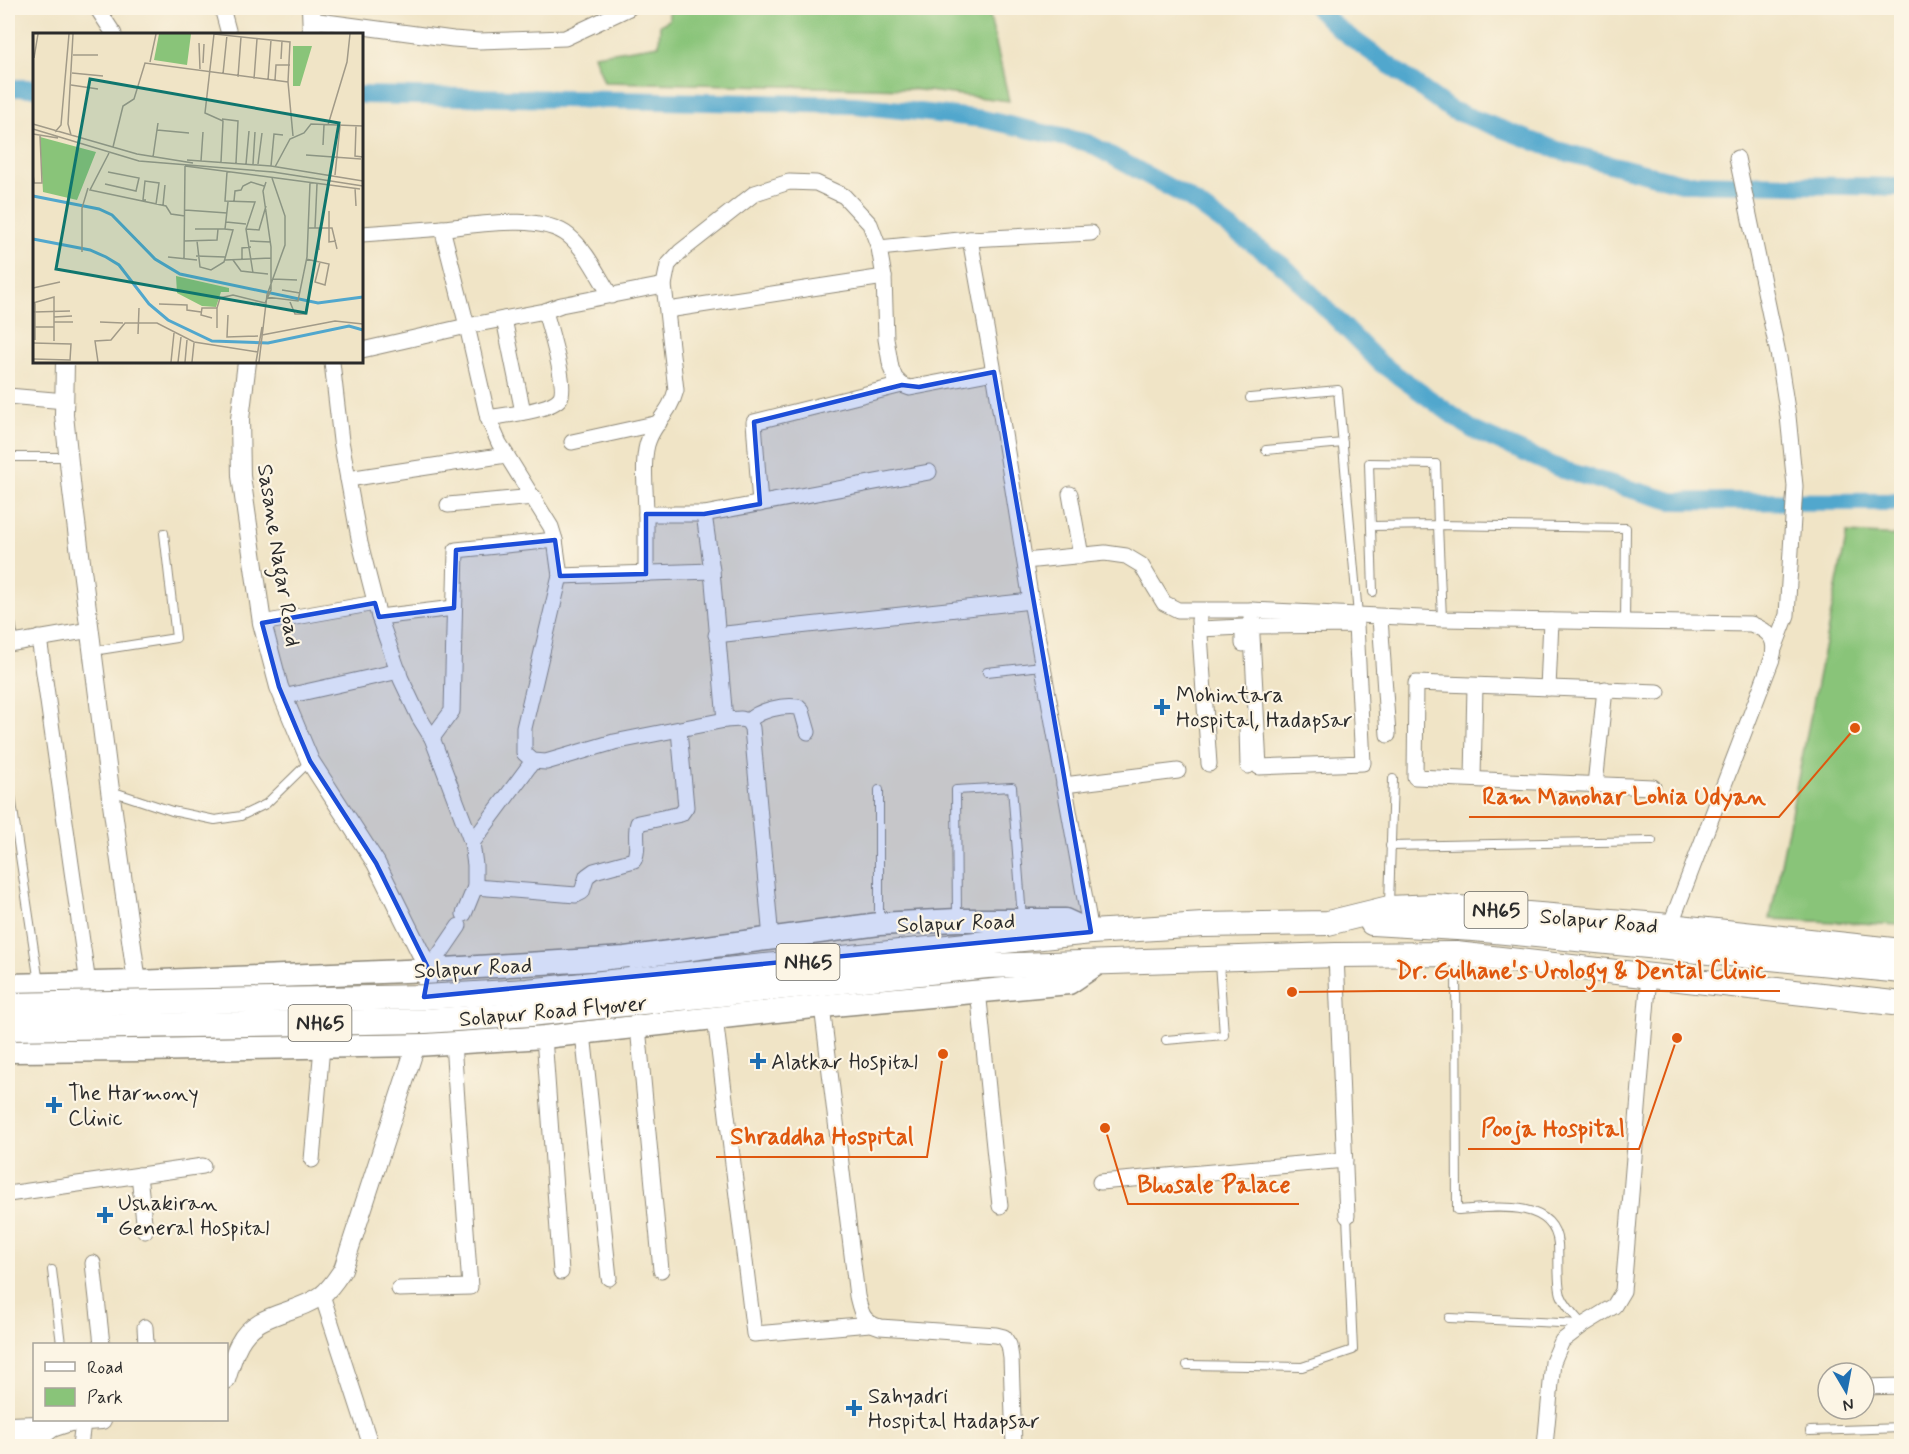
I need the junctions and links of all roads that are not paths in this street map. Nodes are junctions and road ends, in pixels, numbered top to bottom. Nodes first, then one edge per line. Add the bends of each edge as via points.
1 (97, 8) edge
2 (222, 8) edge
3 (630, 8) edge
4 (311, 21) edge
5 (113, 33) edge
6 (229, 33) edge
7 (299, 33) edge
8 (1737, 158) dead end
9 (442, 228) junction
10 (1091, 233) dead end
11 (363, 234) edge
12 (970, 239) junction
13 (879, 249) junction
14 (884, 277) junction
15 (664, 285) junction
16 (611, 296) junction
17 (668, 310) junction
18 (545, 311) junction
19 (504, 319) junction
20 (467, 326) junction
21 (363, 350) edge
22 (65, 363) edge
23 (247, 363) edge
24 (332, 363) edge
25 (994, 372) junction
26 (902, 385) junction
27 (8, 396) edge
28 (1250, 398) dead end
29 (64, 401) junction
30 (523, 412) junction
31 (488, 418) junction
32 (659, 423) junction
33 (572, 442) dead end
34 (1343, 443) junction
35 (1266, 450) dead end
36 (506, 455) junction
37 (8, 457) edge
38 (68, 457) junction
39 (928, 472) dead end
40 (348, 479) junction
41 (1070, 494) dead end
42 (534, 497) junction
43 (760, 504) junction
44 (448, 505) dead end
45 (646, 514) junction
46 (704, 514) junction
47 (1438, 525) junction
48 (1371, 526) junction
49 (164, 533) dead end
50 (555, 540) junction
51 (1082, 556) junction
52 (1025, 561) junction
53 (712, 571) junction
54 (646, 574) junction
55 (560, 576) junction
56 (1373, 592) dead end
57 (1031, 601) junction
58 (454, 608) junction
59 (377, 610) junction
60 (1199, 610) junction
61 (1251, 610) junction
62 (1358, 617) junction
63 (1380, 618) junction
64 (1442, 619) junction
65 (1551, 621) junction
66 (1625, 622) junction
67 (262, 623) junction
68 (8, 625) edge
69 (1252, 626) junction
70 (1200, 629) junction
71 (90, 630) junction
72 (716, 635) junction
73 (39, 639) junction
74 (9, 644) edge
75 (1774, 650) junction
76 (93, 651) junction
77 (1042, 666) junction
78 (399, 671) junction
79 (987, 672) dead end
80 (1475, 686) junction
81 (1548, 688) junction
82 (1605, 689) junction
83 (1659, 692) dead end
84 (283, 697) junction
85 (725, 720) junction
86 (748, 721) junction
87 (679, 730) junction
88 (808, 732) dead end
89 (1388, 735) dead end
90 (432, 738) junction
91 (310, 761) junction
92 (533, 761) junction
93 (1209, 764) dead end
94 (1248, 766) dead end
95 (1178, 771) dead end
96 (8, 776) edge
97 (1473, 778) junction
98 (1393, 779) dead end
99 (1064, 785) junction
100 (1595, 785) junction
101 (1653, 787) dead end
102 (110, 790) junction
103 (879, 790) dead end
104 (1652, 841) dead end
105 (472, 843) junction
106 (1390, 846) junction
107 (475, 887) junction
108 (1389, 908) junction
109 (1022, 919) junction
110 (957, 920) junction
111 (1328, 923) junction
112 (879, 924) junction
113 (1670, 926) junction
114 (1091, 932) junction
115 (771, 939) junction
116 (1902, 951) edge
117 (1456, 954) junction
118 (1336, 955) junction
119 (1219, 958) junction
120 (1097, 964) junction
121 (429, 970) junction
122 (1902, 970) edge
123 (1649, 975) junction
124 (137, 982) junction
125 (88, 984) junction
126 (8, 985) edge
127 (39, 985) junction
128 (978, 990) junction
129 (631, 992) junction
130 (1902, 1004) edge
131 (8, 1005) edge
132 (822, 1006) junction
133 (715, 1018) junction
134 (638, 1027) junction
135 (8, 1028) edge
136 (583, 1033) junction
137 (544, 1037) junction
138 (1166, 1041) dead end
139 (453, 1043) junction
140 (416, 1045) junction
141 (322, 1047) junction
142 (8, 1051) edge
143 (312, 1160) dead end
144 (1345, 1160) junction
145 (203, 1166) dead end
146 (139, 1175) junction
147 (1100, 1182) dead end
148 (8, 1194) edge
149 (1000, 1206) dead end
150 (1347, 1216) joint
151 (145, 1231) dead end
152 (93, 1263) dead end
153 (52, 1270) dead end
154 (661, 1270) dead end
155 (561, 1272) dead end
156 (609, 1278) dead end
157 (399, 1289) dead end
158 (322, 1295) junction
159 (1449, 1318) dead end
160 (870, 1324) junction
161 (1583, 1324) junction
162 (146, 1327) dead end
163 (61, 1343) edge
164 (102, 1343) edge
165 (146, 1343) edge
166 (1187, 1365) dead end
167 (228, 1374) edge
168 (1902, 1386) edge
169 (1876, 1387) edge
170 (74, 1421) edge
171 (8, 1425) edge
172 (52, 1428) junction
173 (1902, 1428) edge
174 (1810, 1431) dead end
175 (8, 1439) edge
176 (80, 1446) edge
177 (371, 1446) edge
178 (1014, 1446) edge
179 (1545, 1446) edge

1 - 5 street
2 - 6 street
3 - 4 street via 565,38 479,41
4 - 7 street
8 - 75 street via 1779,358 1795,486 1787,615
9 - 11 street
9 - 16 street via 500,223 555,228 569,235 584,251
9 - 20 street
10 - 12 street
12 - 13 street
12 - 25 street
13 - 14 street
13 - 15 street via 870,224 844,196 816,183 789,182 755,193 680,252 669,265
14 - 17 street
14 - 26 street via 887,352 895,378
15 - 16 street
15 - 17 street
16 - 18 street
17 - 32 street via 676,390 672,405
18 - 19 street
18 - 30 street via 563,392 554,403
19 - 20 street
19 - 30 street
20 - 21 street
20 - 31 street
22 - 29 street
23 - 67 street, Sasane Nagar Road via 240,419 241,476
24 - 40 street
25 - 26 street via 919,387
25 - 52 street
26 - 43 street via 754,422
27 - 29 street
28 - 34 lane via 1338,390
29 - 38 street
30 - 31 street
31 - 36 street
32 - 33 street
32 - 45 street via 646,448
34 - 35 lane
34 - 62 lane
36 - 40 street
36 - 42 street
37 - 38 lane
38 - 71 street
39 - 43 street
40 - 59 street
41 - 51 street
42 - 44 street
42 - 50 street
43 - 46 street
45 - 46 street
45 - 54 street
46 - 53 street
47 - 48 lane
47 - 48 lane via 1436,464 1370,463
47 - 64 lane
47 - 66 lane via 1626,528
48 - 56 lane
49 - 76 lane via 176,638
50 - 55 street
50 - 58 street via 456,550
51 - 52 street
51 - 60 street via 1126,556 1141,565 1164,603 1178,610
52 - 57 street
53 - 54 street
53 - 72 street
54 - 55 street
55 - 92 street via 524,728 524,753
57 - 72 street
57 - 77 street
58 - 59 street
58 - 90 street via 452,711
59 - 67 street
59 - 78 street
60 - 61 street
60 - 70 street
61 - 62 street
61 - 69 street
62 - 63 street
63 - 64 street
63 - 89 street
64 - 65 street
65 - 66 street
65 - 81 street
66 - 75 street via 1751,624 1765,630 1773,640
67 - 84 street, Sasane Nagar Road
68 - 74 street
69 - 69 street via 1356,625 1363,764 1259,767
70 - 93 street
70 - 94 street via 1243,627
71 - 73 street
71 - 76 street
72 - 85 street
73 - 74 street
73 - 125 street
75 - 113 street
76 - 102 street
77 - 79 lane
77 - 99 street
78 - 84 street
78 - 90 street
80 - 81 street
80 - 97 street
80 - 97 street via 1416,683 1415,777
81 - 82 street
82 - 83 street
82 - 100 street
84 - 91 street, Sasane Nagar Road
85 - 86 street
85 - 87 street
86 - 88 street via 756,713 798,707
86 - 115 street via 752,728
87 - 92 street via 614,742 546,762
87 - 107 street via 686,807 681,814 638,823 634,860 594,871 576,895
90 - 105 street
91 - 102 lane via 266,804 241,816 215,820 172,812
91 - 121 street, Sasane Nagar Road via 376,863
92 - 105 street
95 - 99 street
96 - 127 lane
97 - 100 street
98 - 106 lane
99 - 114 street
100 - 101 street
102 - 124 street
103 - 112 lane
104 - 106 lane
105 - 107 street
106 - 108 lane
107 - 121 street via 462,920
108 - 111 highway, Solapur Road / NH65
108 - 113 highway, Solapur Road / NH65 via 1435,906
109 - 110 main road, Solapur Road
109 - 110 lane via 1012,788 956,790
109 - 114 main road, Solapur Road via 1065,920
110 - 112 main road, Solapur Road
111 - 114 highway, Solapur Road / NH65
111 - 122 highway via 1474,929
112 - 115 main road, Solapur Road
113 - 116 highway, Solapur Road / NH65
114 - 129 highway, Solapur Road Flyover / NH65
115 - 121 main road, Solapur Road via 625,958
117 - 118 highway, NH65
117 - 123 highway, NH65
117 - 161 lane via 1457,1210 1520,1208 1536,1213 1554,1227 1560,1294
118 - 119 highway, NH65
118 - 144 street
119 - 120 highway, NH65
119 - 138 lane via 1224,1035
120 - 128 main road via 1069,983
120 - 129 highway, Solapur Road Flyover / NH65 via 987,966
121 - 124 main road, Solapur Road
121 - 140 street
123 - 130 highway, NH65
123 - 161 street via 1623,1291 1614,1306
124 - 125 main road, Solapur Road
125 - 127 main road, Solapur Road
126 - 127 main road, Solapur Road
128 - 132 main road
128 - 149 street
129 - 131 highway, Solapur Road Flyover / NH65, bridge via 527,991 424,997
129 - 135 highway, Solapur Road Flyover / NH65, bridge via 530,1014 425,1021
132 - 133 main road
132 - 160 street via 857,1296 861,1314
133 - 134 main road
133 - 160 street via 754,1334
134 - 136 main road
134 - 154 street
136 - 137 main road
136 - 156 street
137 - 139 main road
137 - 155 street
139 - 140 main road
139 - 157 street via 470,1287
140 - 141 main road
140 - 158 street via 343,1269
141 - 142 main road
141 - 143 street
144 - 147 street
144 - 150 street
145 - 146 street
146 - 148 street
146 - 151 street
150 - 166 lane via 1353,1350 1302,1367
152 - 164 street
153 - 163 lane
158 - 167 street via 262,1319 239,1344
158 - 177 street
159 - 161 lane
160 - 178 street via 880,1328 1004,1337 1010,1346
161 - 179 street via 1562,1341 1553,1362
162 - 165 street
168 - 169 street
170 - 172 street
170 - 176 street
171 - 172 street
172 - 175 street via 39,1438
173 - 174 lane

